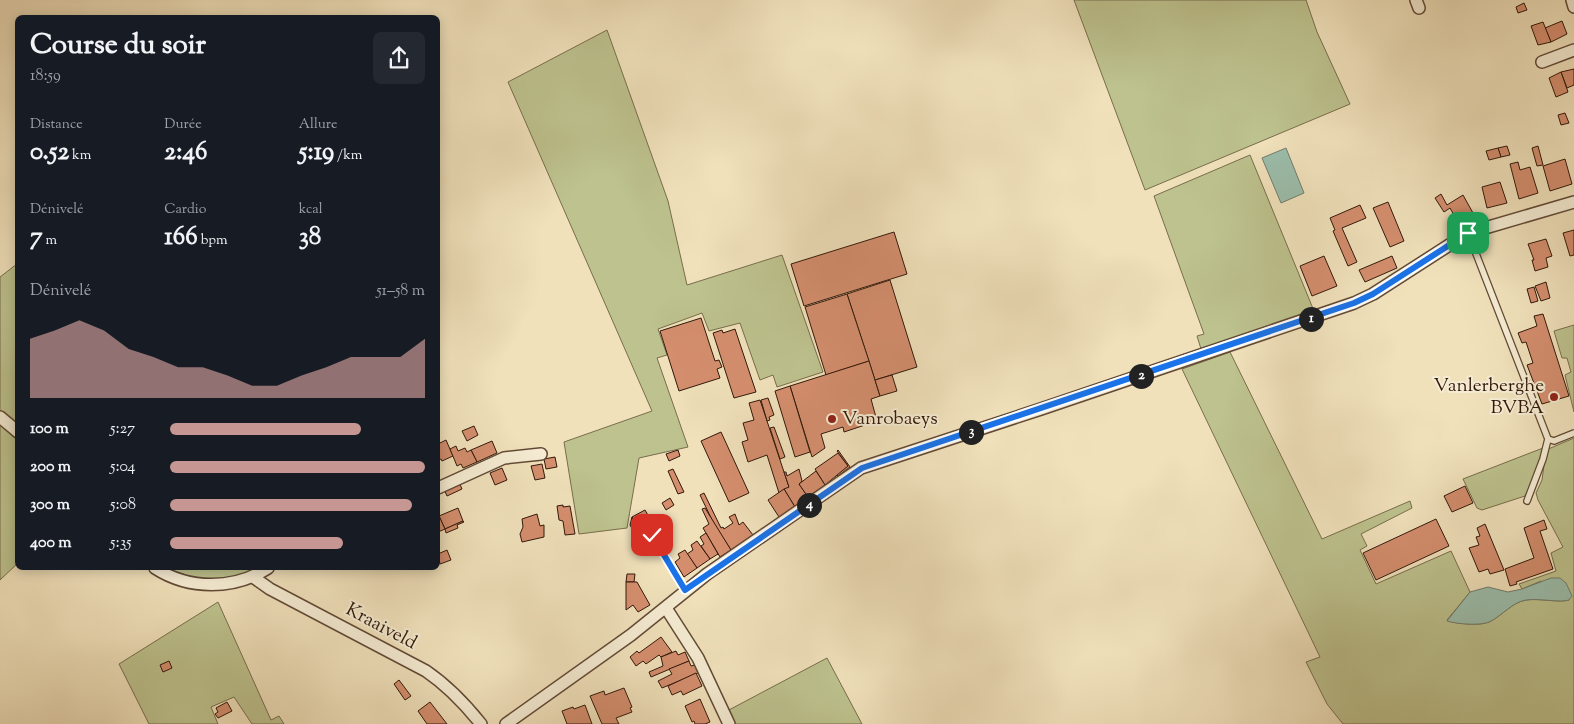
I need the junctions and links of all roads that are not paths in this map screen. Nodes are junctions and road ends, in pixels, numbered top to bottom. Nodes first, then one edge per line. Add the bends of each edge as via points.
1 (1572, 0) edge
2 (1574, 7) edge
3 (1574, 50) edge
4 (1542, 62) dead end
5 (1574, 202) edge
6 (1468, 233) junction
7 (0, 417) edge
8 (15, 430) edge
9 (1574, 433) edge
10 (1548, 439) junction
11 (541, 454) dead end
12 (440, 487) edge
13 (1527, 500) dead end
14 (652, 535) dead end
15 (159, 570) edge
16 (264, 570) edge
17 (253, 576) junction
18 (685, 590) junction
19 (666, 608) junction
20 (481, 724) edge
21 (506, 724) edge
22 (729, 724) edge

1 - 2 street
3 - 4 street
5 - 6 street
6 - 10 lane
6 - 18 street via 1354,303 862,468
7 - 8 street
9 - 10 lane via 1554,441
10 - 13 lane
11 - 12 street via 504,458
14 - 18 lane
15 - 17 street via 196,584 213,585
16 - 17 street
17 - 20 street, Kraaiveld via 270,589 426,671 468,707
18 - 19 street
19 - 21 street
19 - 22 street via 698,658

